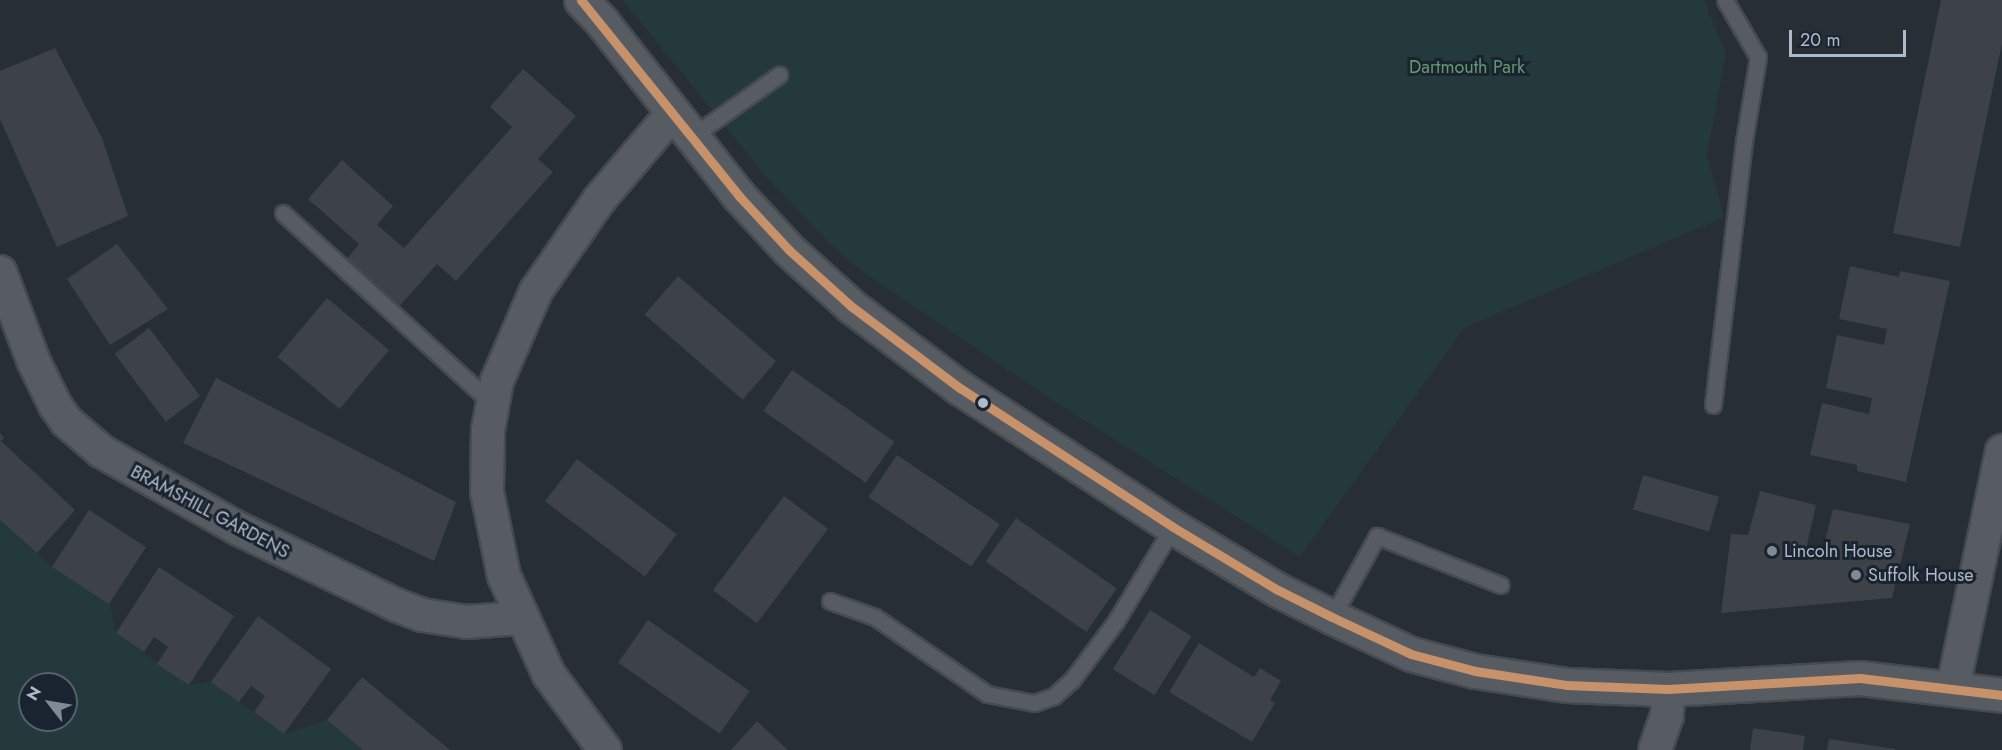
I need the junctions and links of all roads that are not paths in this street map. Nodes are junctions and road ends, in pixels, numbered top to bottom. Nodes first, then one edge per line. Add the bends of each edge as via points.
1 (581, 0) edge
2 (1725, 0) edge
3 (779, 75) dead end
4 (682, 126) junction
5 (283, 213) dead end
6 (0, 272) edge
7 (492, 403) junction
8 (1713, 405) dead end
9 (2002, 451) edge
10 (1173, 527) junction
11 (1501, 585) dead end
12 (830, 601) dead end
13 (1332, 617) junction
14 (520, 618) junction
15 (1953, 688) junction
16 (1668, 689) junction
17 (2002, 695) edge
18 (605, 750) edge
19 (1655, 750) edge

1 - 4 street
2 - 8 lane via 1758,57 1744,141
3 - 4 lane
4 - 7 street via 599,200 536,291 507,353
4 - 10 street via 789,250 851,306 960,388
5 - 7 lane
6 - 14 street, BRAMSHILL GARDENS via 33,360 55,405 66,421 101,451 237,528 422,615 467,622
7 - 14 street via 486,455 489,503 494,540
9 - 15 street
10 - 12 lane via 1116,621 1072,680 1054,696 1034,703 987,694 875,617
10 - 13 street via 1278,591
11 - 13 lane via 1377,536
13 - 16 street via 1411,654 1475,671 1566,685
14 - 18 street via 562,696
15 - 16 street via 1841,678
15 - 17 street
16 - 19 street via 1667,716

